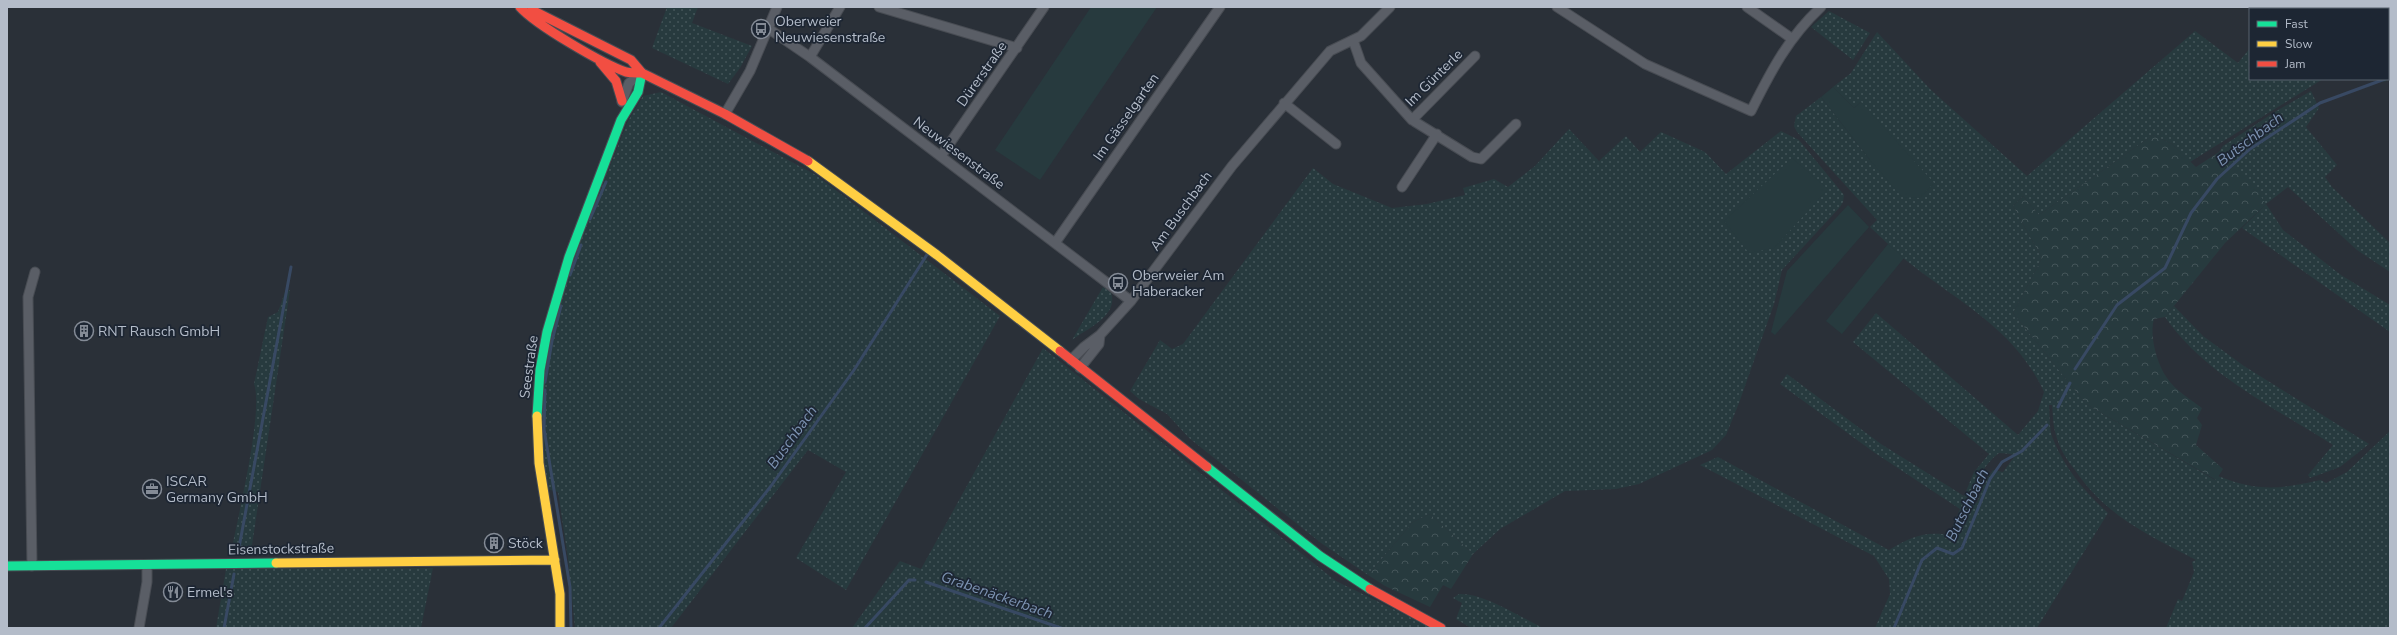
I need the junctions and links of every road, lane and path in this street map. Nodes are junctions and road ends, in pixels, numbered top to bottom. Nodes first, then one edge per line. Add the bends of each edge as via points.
1 (521, 7) edge
2 (777, 7) edge
3 (840, 7) edge
4 (880, 7) edge
5 (1044, 7) edge
6 (1220, 7) edge
7 (1390, 7) edge
8 (1557, 7) edge
9 (1747, 7) edge
10 (1821, 7) edge
11 (769, 29) junction
12 (1791, 38) junction
13 (1353, 40) junction
14 (1017, 48) junction
15 (593, 55) junction
16 (1475, 56) dead end
17 (810, 57) junction
18 (642, 73) junction
19 (622, 101) junction
20 (1284, 103) junction
21 (725, 114) junction
22 (621, 120) junction
23 (1412, 120) junction
24 (1516, 124) dead end
25 (1437, 134) junction
26 (1336, 144) dead end
27 (941, 156) junction
28 (1402, 187) dead end
29 (1055, 243) junction
30 (35, 272) dead end
31 (1131, 300) junction
32 (1100, 335) junction
33 (1070, 360) junction
34 (1080, 368) junction
35 (555, 560) junction
36 (147, 565) junction
37 (7, 566) edge
38 (32, 566) junction
39 (139, 628) edge
40 (560, 628) edge
41 (1441, 628) edge

1 - 15 main road via 530,18
1 - 18 main road via 536,12 631,60
2 - 11 street
3 - 17 street
4 - 14 street
5 - 14 street, Dürerstraße
6 - 29 street, Im Gässelgarten
7 - 13 street, Am Buschbach via 1369,30
8 - 12 street via 1645,64 1751,111
9 - 12 street
10 - 12 street
11 - 17 street, Neuwiesenstraße
11 - 21 street via 750,71
13 - 20 street, Am Buschbach via 1330,51
13 - 23 street, Im Günterle via 1361,63
14 - 27 street, Dürerstraße
15 - 18 main road via 627,72
15 - 19 main road via 616,81
16 - 23 street, Im Günterle
17 - 27 street, Neuwiesenstraße
18 - 19 street, Seestraße via 629,83
18 - 21 main road
18 - 22 main road, Seestraße via 638,92
19 - 22 street, Seestraße
20 - 26 street
20 - 31 street, Am Buschbach via 1232,166
21 - 33 main road via 793,151 830,176 937,255
22 - 35 main road, Seestraße via 569,257 551,319 540,370 537,416 539,463
23 - 25 street, Im Günterle
24 - 25 street, Im Günterle via 1481,158 1472,157
25 - 28 street
27 - 29 street, Neuwiesenstraße
29 - 31 street, Neuwiesenstraße
30 - 38 street via 28,297
31 - 32 street, Am Buschbach
32 - 33 street, Am Buschbach
32 - 34 street, Am Buschbach via 1098,344
33 - 34 main road
34 - 41 main road via 1342,572 1387,600
35 - 36 main road, Eisenstockstraße
35 - 40 main road, Seestraße via 560,594
36 - 38 main road, Eisenstockstraße
36 - 39 street via 147,582
37 - 38 main road, Eisenstockstraße

